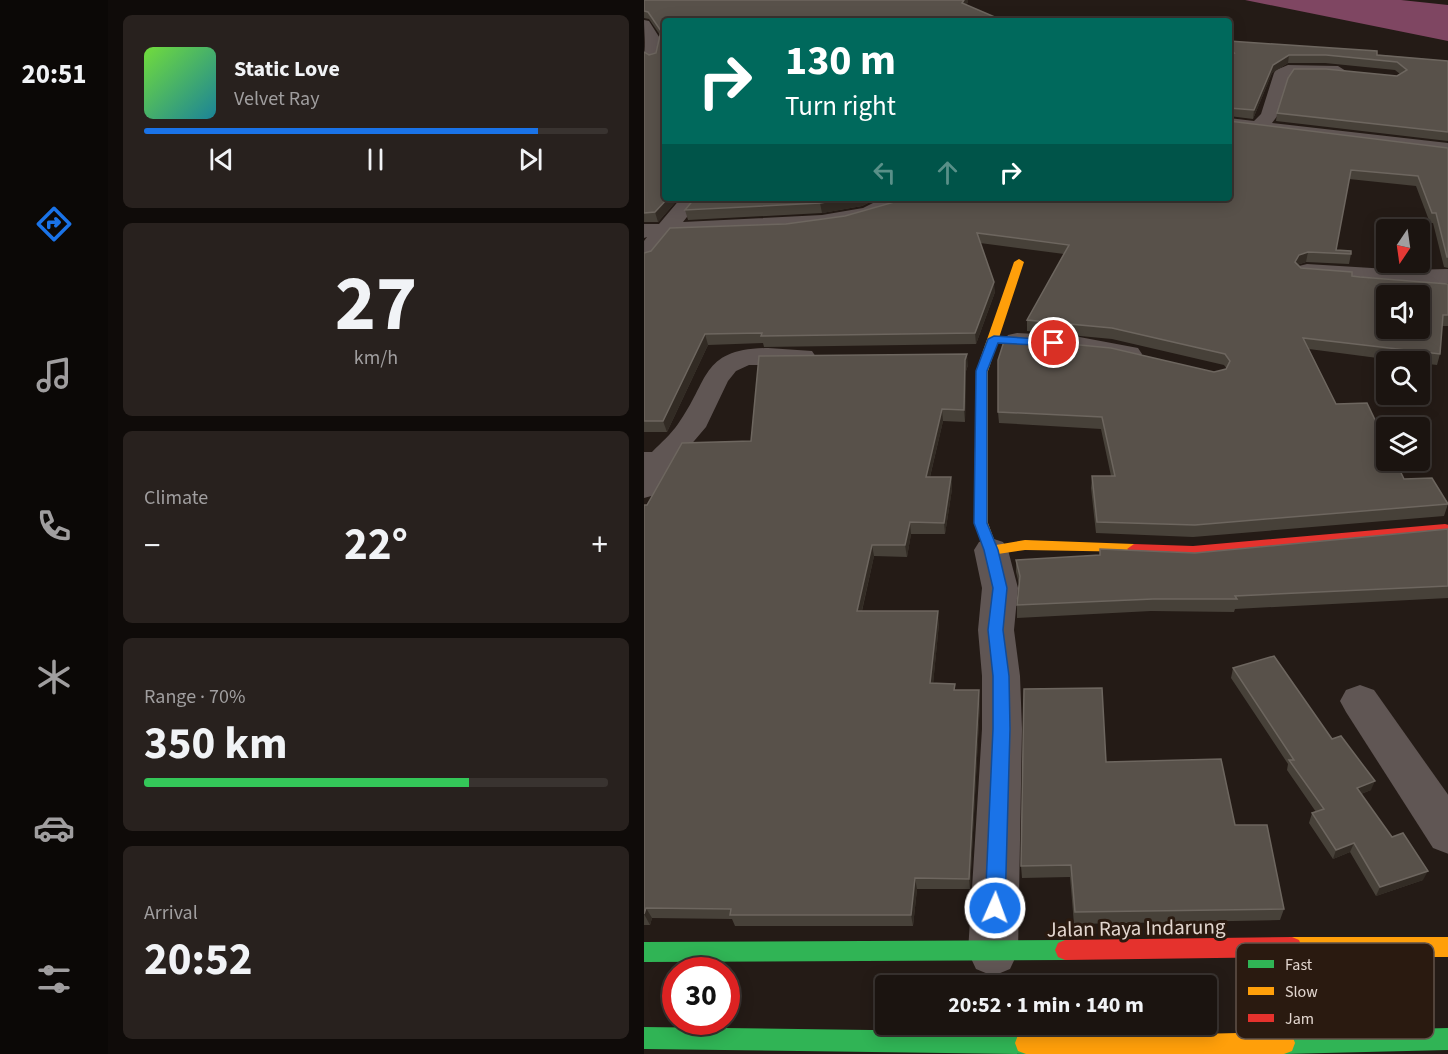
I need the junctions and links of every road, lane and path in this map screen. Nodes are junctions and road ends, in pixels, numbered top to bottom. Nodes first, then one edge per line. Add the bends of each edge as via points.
1 (653, 29) edge
2 (654, 56) edge
3 (1349, 72) edge
4 (1232, 123) edge
5 (1259, 126) junction
6 (1448, 149) edge
7 (689, 201) edge
8 (892, 201) edge
9 (655, 231) edge
10 (644, 255) edge
11 (1019, 262) dead end
12 (1307, 271) edge
13 (1448, 276) edge
14 (991, 346) junction
15 (956, 355) edge
16 (833, 357) edge
17 (1151, 359) edge
18 (652, 461) edge
19 (644, 488) edge
20 (1445, 530) edge
21 (991, 550) junction
22 (1360, 700) dead end
23 (1448, 834) edge
24 (1236, 946) edge
25 (644, 952) edge
26 (993, 952) junction
27 (644, 1038) edge
28 (1448, 1040) edge

1 - 2 street
3 - 5 street via 1282,73 1269,115
4 - 5 street
5 - 6 street
7 - 9 street
8 - 9 street via 868,214 822,221
9 - 10 street
11 - 14 main road
12 - 13 street
14 - 15 street
14 - 17 street via 1074,344
14 - 21 main road via 982,371 981,523
16 - 18 street via 755,357 733,361 722,371 690,427
18 - 19 street
20 - 21 main road via 1193,551 1025,545
21 - 26 street via 1000,588 996,630 1002,718
22 - 23 street
24 - 26 main road, Jalan Raya Indarung
25 - 26 main road, Jalan Raya Indarung
27 - 28 main road via 1194,1045

